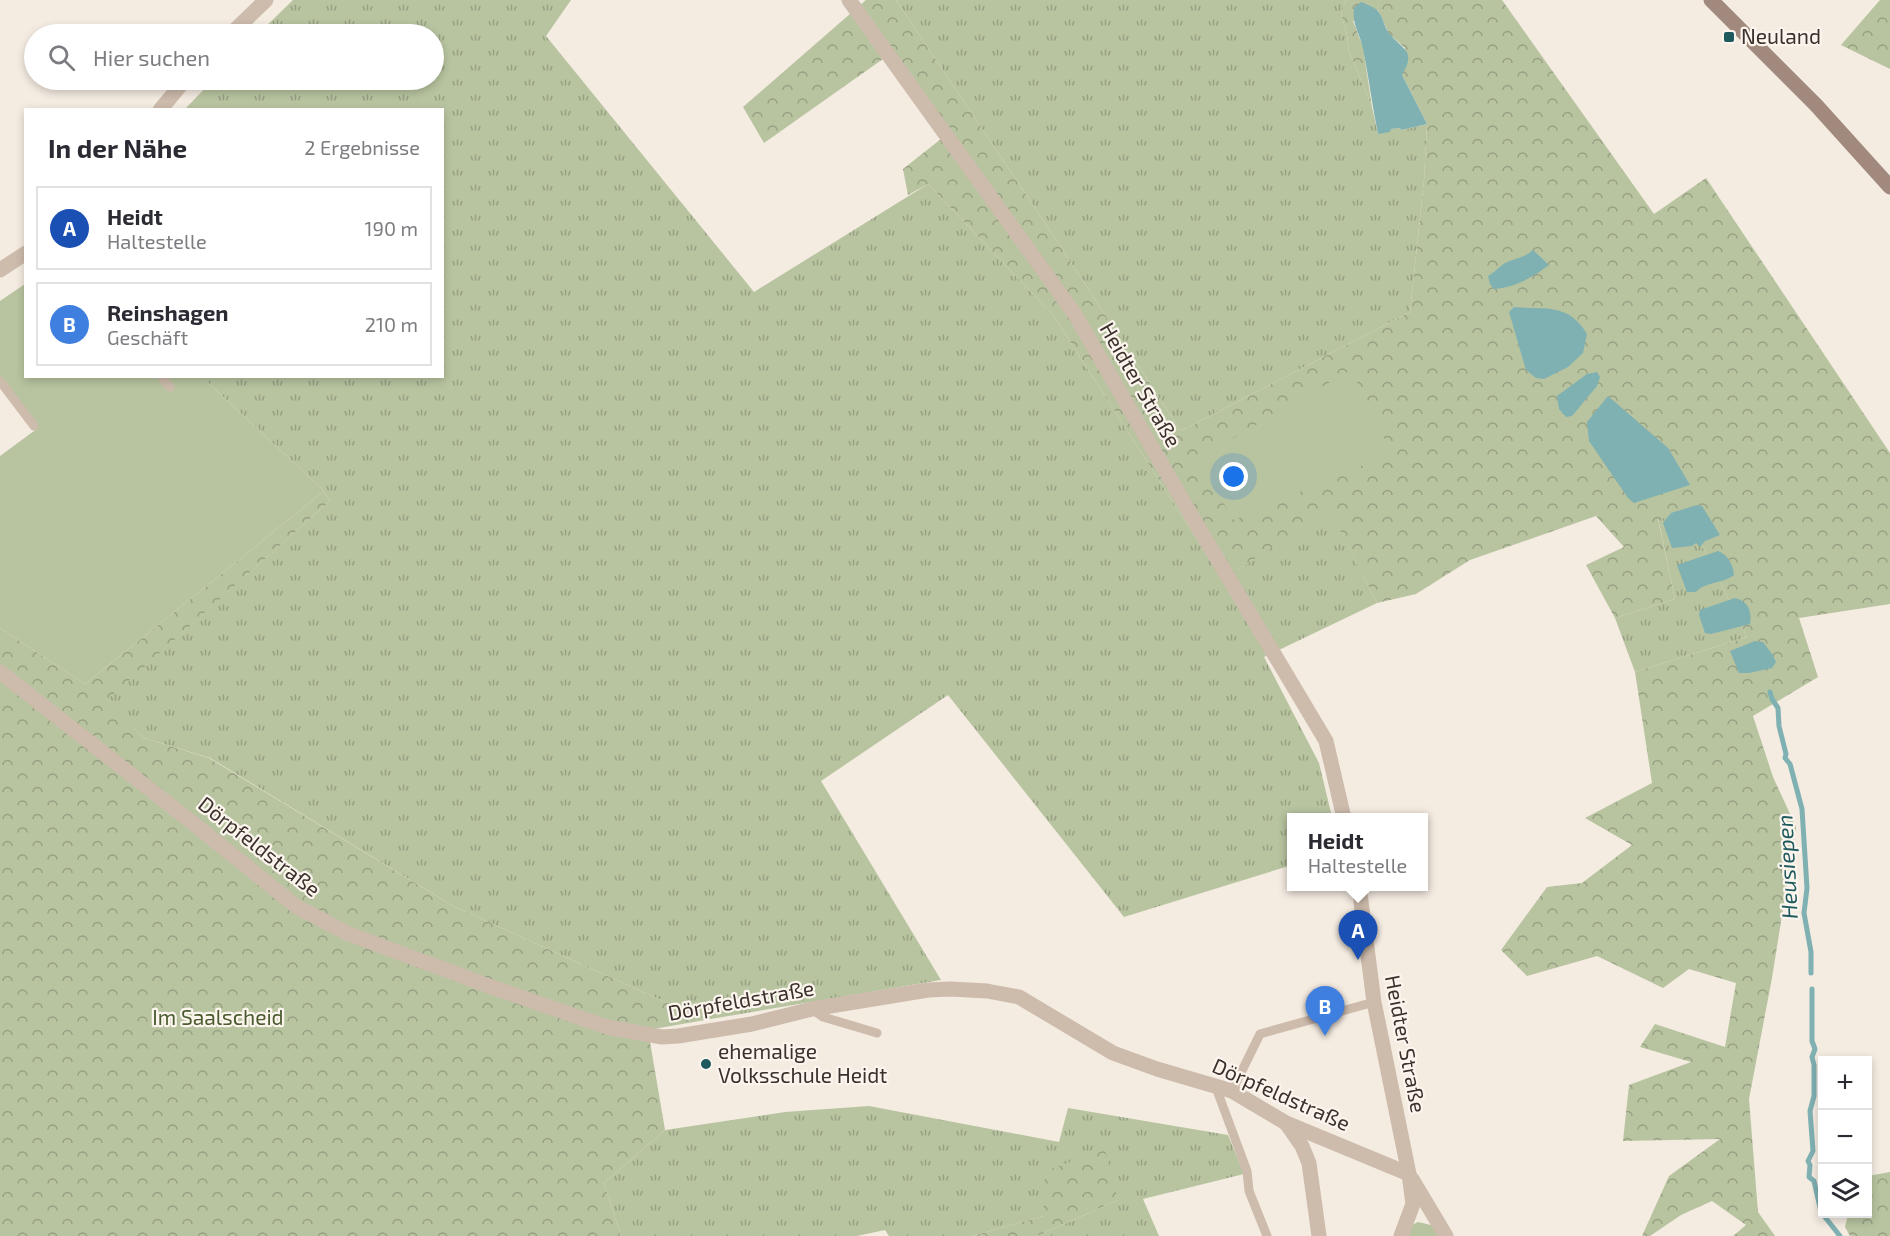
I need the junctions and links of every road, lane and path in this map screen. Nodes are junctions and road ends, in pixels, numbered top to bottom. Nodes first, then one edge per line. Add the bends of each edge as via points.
1 (266, 0) edge
2 (849, 0) edge
3 (1714, 1) edge
4 (241, 24) edge
5 (177, 90) edge
6 (162, 108) edge
7 (1890, 187) edge
8 (24, 253) edge
9 (0, 270) edge
10 (163, 378) edge
11 (0, 381) edge
12 (171, 387) dead end
13 (34, 426) dead end
14 (0, 672) edge
15 (1343, 813) edge
16 (1360, 891) edge
17 (1374, 1002) junction
18 (812, 1010) junction
19 (877, 1033) dead end
20 (1215, 1085) junction
21 (1232, 1091) junction
22 (1286, 1124) junction
23 (1409, 1173) junction
24 (1267, 1236) edge
25 (1319, 1236) edge
26 (1401, 1236) edge
27 (1446, 1236) edge

1 - 4 street
2 - 15 street, Heidter Straße via 1074,313 1326,741
3 - 7 street
5 - 6 street
8 - 9 street
10 - 12 lane
11 - 13 lane
14 - 18 street, Dörpfeldstraße via 297,907 349,934 608,1027 639,1034 678,1036
16 - 17 street, Heidter Straße
17 - 21 lane via 1260,1034
17 - 23 street, Heidter Straße
18 - 19 lane
18 - 20 street, Dörpfeldstraße via 928,990 987,991 1019,997 1113,1053
20 - 21 street, Dörpfeldstraße
20 - 24 lane
21 - 22 street, Dörpfeldstraße
22 - 23 street, Dörpfeldstraße
22 - 25 street via 1309,1163
23 - 26 street via 1413,1204
23 - 27 street

